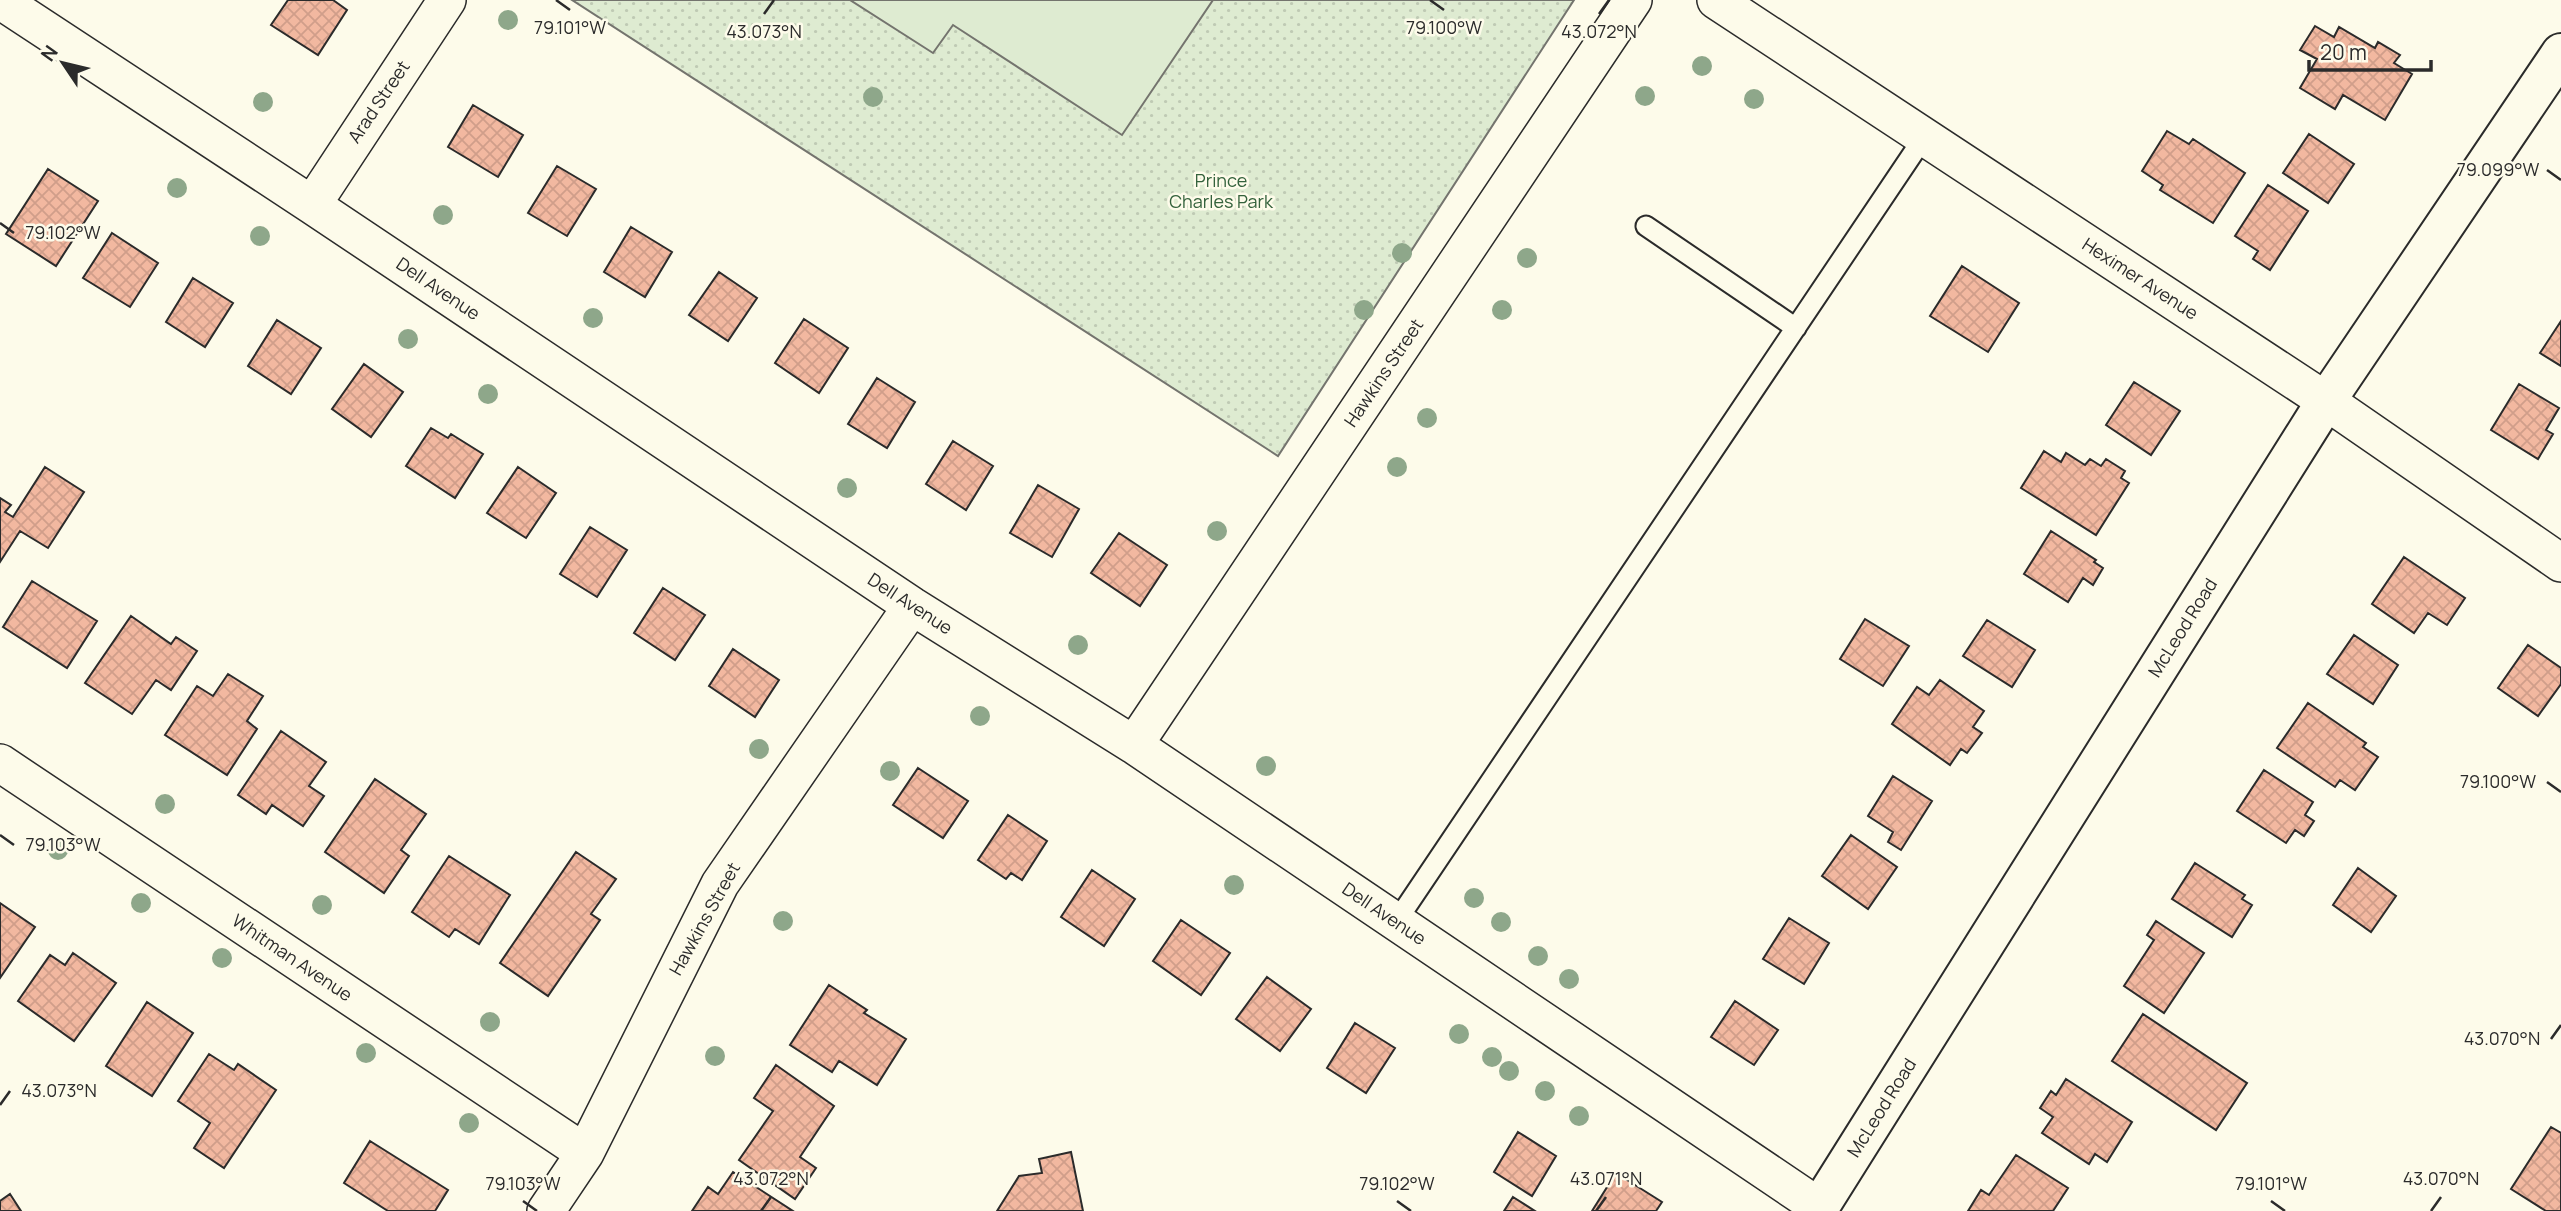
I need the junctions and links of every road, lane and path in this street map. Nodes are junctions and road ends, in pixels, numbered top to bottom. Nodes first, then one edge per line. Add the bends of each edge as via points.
1 (0, 0) edge
2 (447, 0) edge
3 (1633, 0) edge
4 (1716, 0) edge
5 (2561, 53) edge
6 (1924, 137) junction
7 (312, 205) junction
8 (1646, 226) dead end
9 (1796, 328) junction
10 (2326, 401) junction
11 (2561, 563) edge
12 (912, 606) junction
13 (1134, 745) junction
14 (0, 763) edge
15 (1396, 922) junction
16 (585, 1153) junction
17 (1818, 1209) edge
18 (546, 1211) edge

1 - 7 street, Dell Avenue
2 - 7 street, Arad Street
3 - 13 street, Hawkins Street
4 - 6 street, Heximer Avenue
5 - 10 main road, McLeod Road
6 - 9 lane
6 - 10 street, Heximer Avenue
7 - 12 street, Dell Avenue
8 - 9 lane
9 - 15 lane
10 - 11 street, Heximer Avenue
10 - 17 main road, McLeod Road
12 - 13 street, Dell Avenue
12 - 16 street, Hawkins Street via 720,884
13 - 15 street, Dell Avenue
14 - 16 street, Whitman Avenue
15 - 17 street, Dell Avenue
16 - 18 street, Hawkins Street

